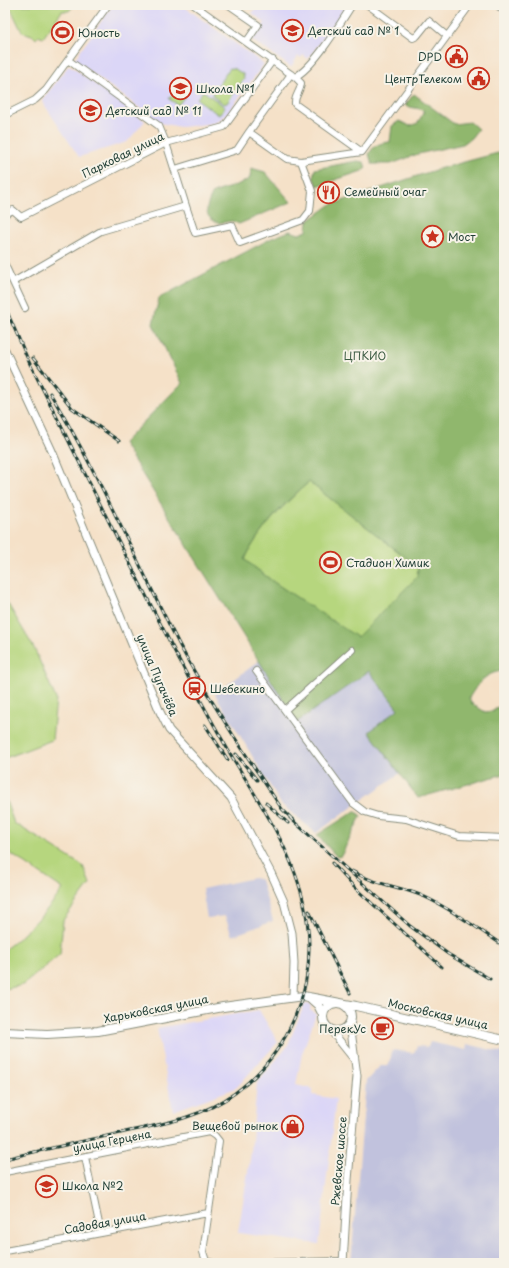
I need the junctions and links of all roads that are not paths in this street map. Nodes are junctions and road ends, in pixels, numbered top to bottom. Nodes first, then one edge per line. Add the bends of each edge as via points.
1 (108, 5) edge
2 (194, 5) edge
3 (229, 5) edge
4 (352, 5) edge
5 (368, 5) edge
6 (470, 5) edge
7 (498, 5) edge
8 (504, 10) edge
9 (448, 36) junction
10 (247, 41) junction
11 (68, 60) junction
12 (272, 60) junction
13 (293, 75) junction
14 (5, 115) edge
15 (249, 132) junction
16 (166, 143) junction
17 (362, 152) junction
18 (301, 161) junction
19 (175, 169) junction
20 (186, 206) junction
21 (5, 214) edge
22 (5, 265) edge
23 (14, 282) junction
24 (26, 308) dead end
25 (5, 350) edge
26 (352, 650) dead end
27 (256, 671) dead end
28 (285, 710) junction
29 (504, 838) edge
30 (293, 996) junction
31 (309, 997) junction
32 (340, 1003) junction
33 (367, 1008) junction
34 (323, 1015) junction
35 (351, 1022) junction
36 (330, 1029) junction
37 (5, 1032) edge
38 (504, 1040) edge
39 (355, 1060) junction
40 (85, 1157) junction
41 (5, 1172) edge
42 (208, 1213) junction
43 (101, 1233) junction
44 (5, 1252) edge
45 (343, 1262) edge
46 (213, 1263) edge
47 (254, 1263) edge

1 - 11 street
2 - 10 street
3 - 10 street via 258,25
4 - 13 street via 316,57 302,73
5 - 9 street via 413,38 418,36 429,21
6 - 9 street
7 - 8 street
9 - 17 street
10 - 12 street
11 - 14 street via 46,90 35,100
11 - 16 street via 159,126
12 - 13 street
12 - 16 street, Парковая улица via 224,127
13 - 15 street
13 - 17 street via 301,83 294,100 295,104
15 - 18 street via 287,159
15 - 19 street via 237,150
16 - 19 street
16 - 21 street, Парковая улица via 21,217 13,210
17 - 18 street
18 - 20 street via 312,192 310,210 303,220 240,243 232,225 195,233
19 - 20 street
20 - 23 street via 101,231
22 - 23 street
23 - 24 street
25 - 30 street, улица Пугачёва via 52,451 169,730 231,798 284,902 292,933
26 - 28 street
27 - 28 street
28 - 29 street via 353,803 365,812 406,819 459,836
30 - 31 main road, Харьковская улица
30 - 37 main road, Харьковская улица via 98,1031 47,1034
31 - 32 main road, Харьковская улица
31 - 34 main road via 318,1005
32 - 33 main road, Московская улица
32 - 34 main road via 329,1005
32 - 35 main road via 350,1011
33 - 35 main road via 357,1013
33 - 38 main road, Московская улица
34 - 36 main road via 324,1023
35 - 36 main road via 342,1030
35 - 39 street, Ржевское шоссе
36 - 39 street
39 - 45 street, Ржевское шоссе via 357,1076
40 - 41 street, улица Герцена
40 - 42 street, улица Герцена via 209,1132 219,1142
40 - 43 street
42 - 43 street, Садовая улица
42 - 46 street via 203,1252 206,1261
43 - 44 street, Садовая улица
45 - 47 street

